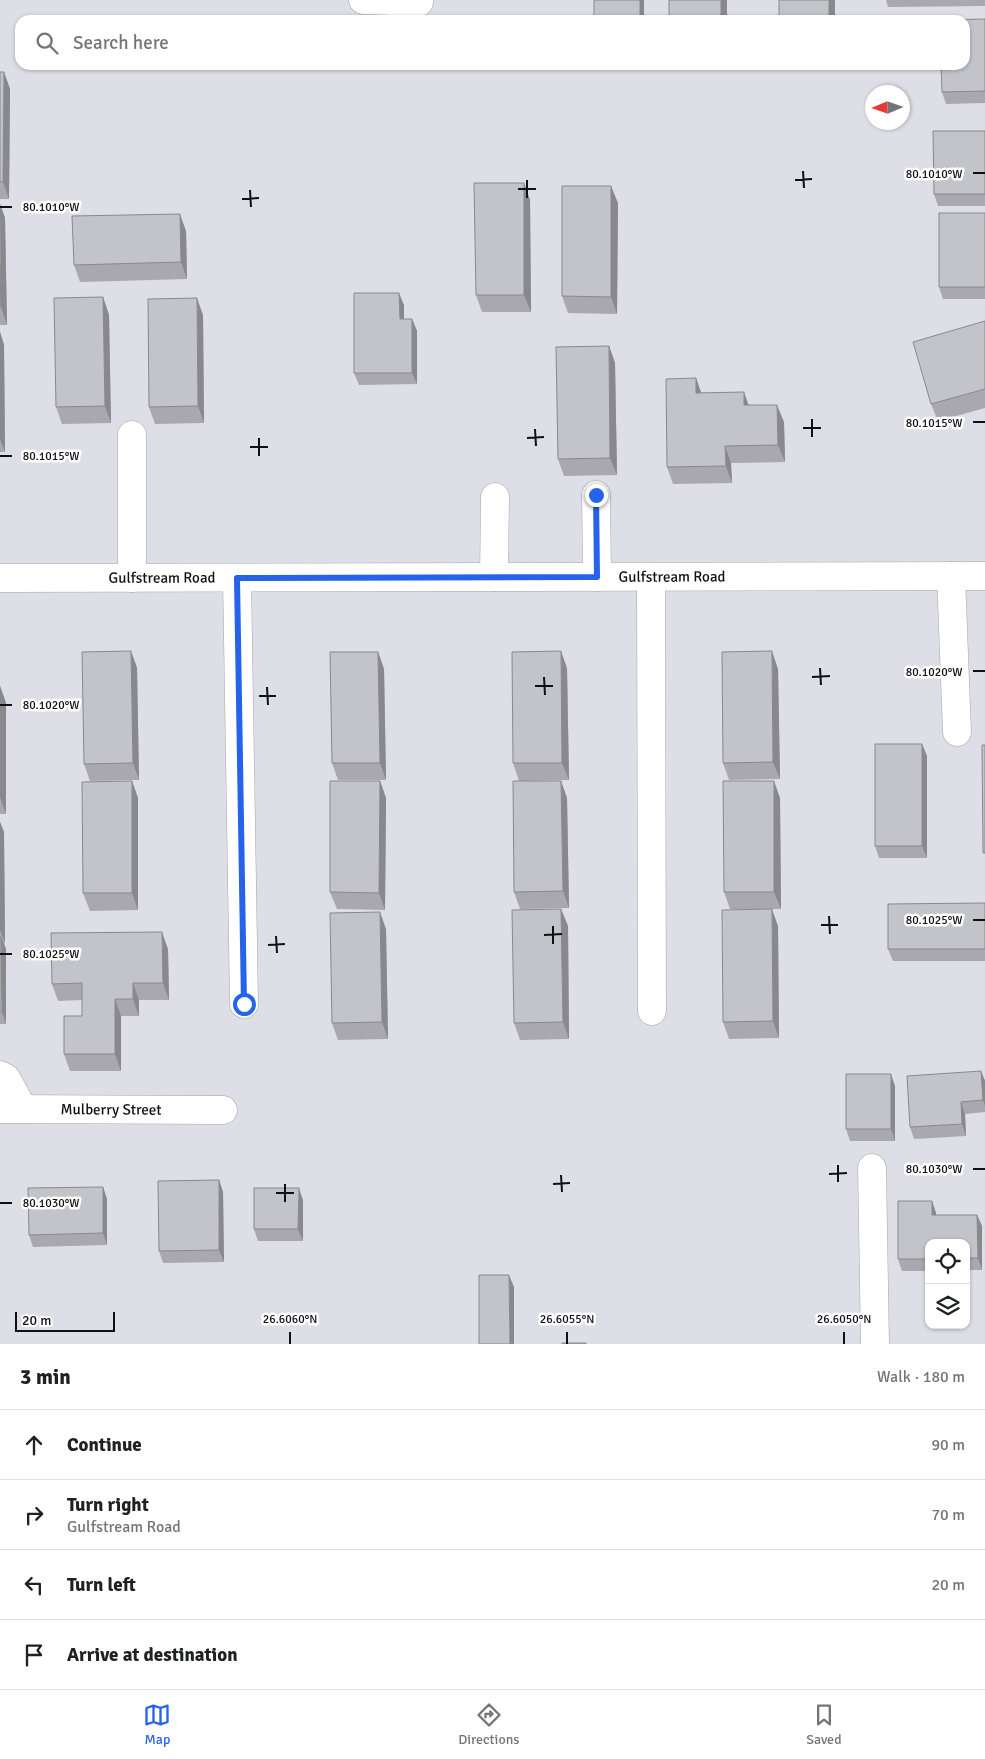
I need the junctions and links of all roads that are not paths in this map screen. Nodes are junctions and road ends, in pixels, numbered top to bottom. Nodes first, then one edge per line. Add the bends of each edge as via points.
1 (364, 0) edge
2 (419, 0) edge
3 (132, 435) dead end
4 (596, 495) dead end
5 (495, 497) dead end
6 (951, 576) junction
7 (985, 576) edge
8 (494, 577) junction
9 (597, 577) junction
10 (651, 577) junction
11 (0, 578) edge
12 (132, 578) junction
13 (237, 578) junction
14 (957, 732) dead end
15 (244, 1004) dead end
16 (652, 1011) dead end
17 (0, 1075) edge
18 (11, 1109) edge
19 (223, 1110) dead end
20 (872, 1168) dead end
21 (875, 1344) edge

1 - 2 street
3 - 12 street
4 - 9 street
5 - 8 street
6 - 7 street, Gulfstream Road
6 - 10 street, Gulfstream Road
6 - 14 street
8 - 9 street, Gulfstream Road
8 - 13 street, Gulfstream Road
9 - 10 street, Gulfstream Road
10 - 16 street
11 - 12 street, Gulfstream Road
12 - 13 street, Gulfstream Road
13 - 15 street
17 - 18 street via 6,1078
18 - 19 street, Mulberry Street
20 - 21 street

